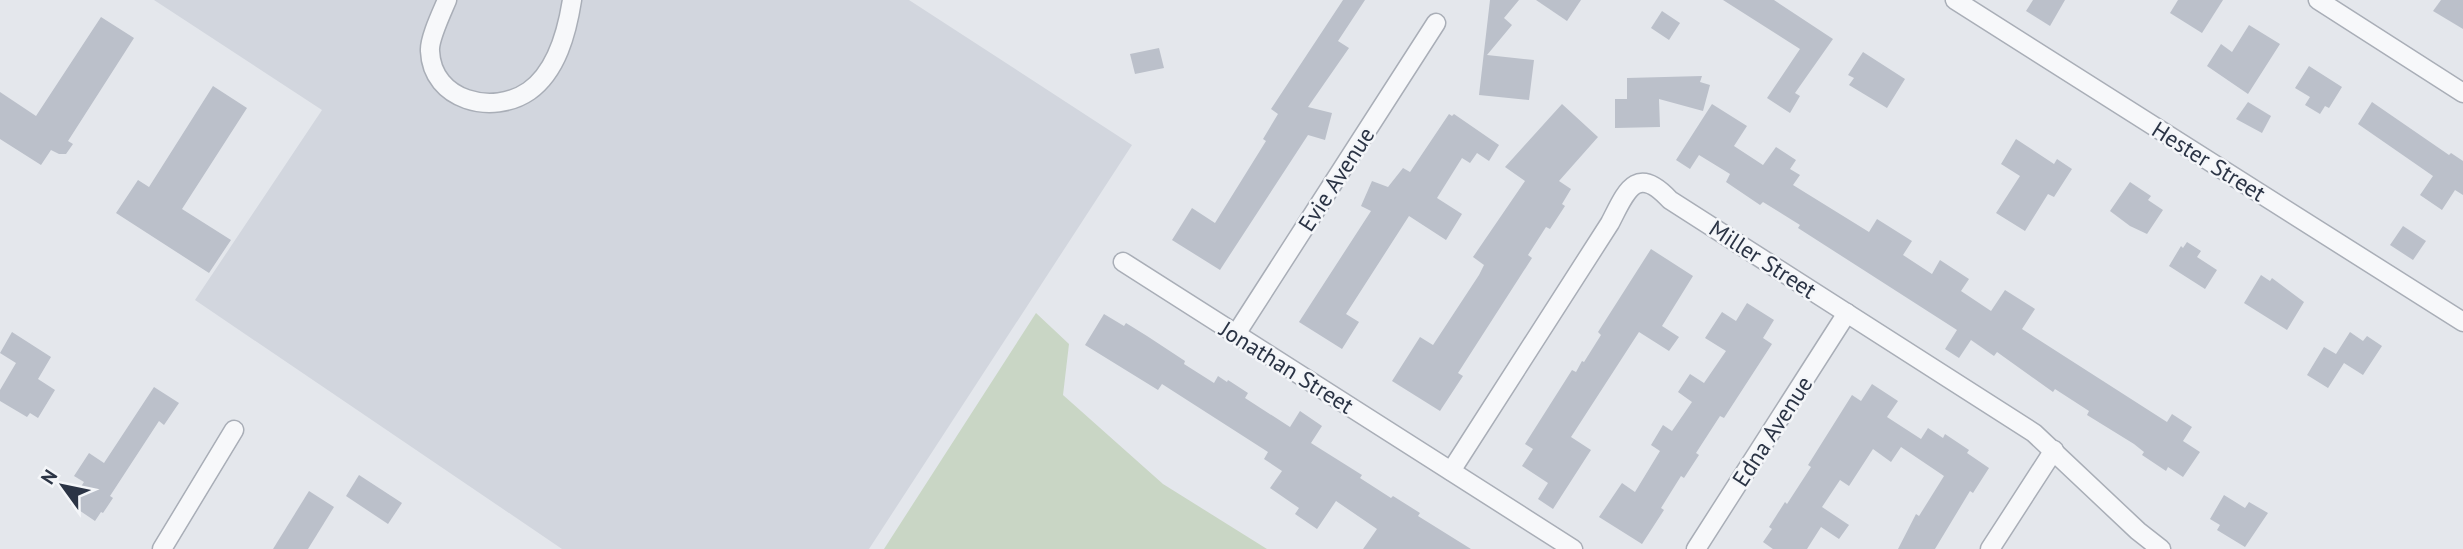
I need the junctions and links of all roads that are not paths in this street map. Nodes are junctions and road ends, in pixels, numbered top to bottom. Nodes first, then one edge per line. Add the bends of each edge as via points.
1 (447, 0) edge
2 (572, 0) edge
3 (1955, 0) edge
4 (2318, 0) edge
5 (1436, 23) dead end
6 (2463, 93) edge
7 (1124, 262) dead end
8 (1847, 313) junction
9 (2463, 322) edge
10 (1236, 334) junction
11 (234, 430) dead end
12 (2054, 450) junction
13 (1451, 471) junction
14 (162, 549) edge
15 (1573, 549) edge
16 (1696, 549) edge
17 (1990, 549) edge
18 (2161, 549) edge

1 - 2 street via 429,49 434,71 445,88 467,100 490,104 509,102 530,90 548,70 561,47
3 - 9 street, Hester Street
4 - 6 street
5 - 10 street, Evie Avenue
7 - 10 street, Jonathan Street
8 - 12 street, Miller Street
8 - 13 street, Miller Street via 1670,200 1660,188 1637,182 1626,192
8 - 16 street, Edna Avenue
10 - 13 street, Jonathan Street
11 - 14 street
12 - 17 street
12 - 18 street, Miller Street
13 - 15 street

